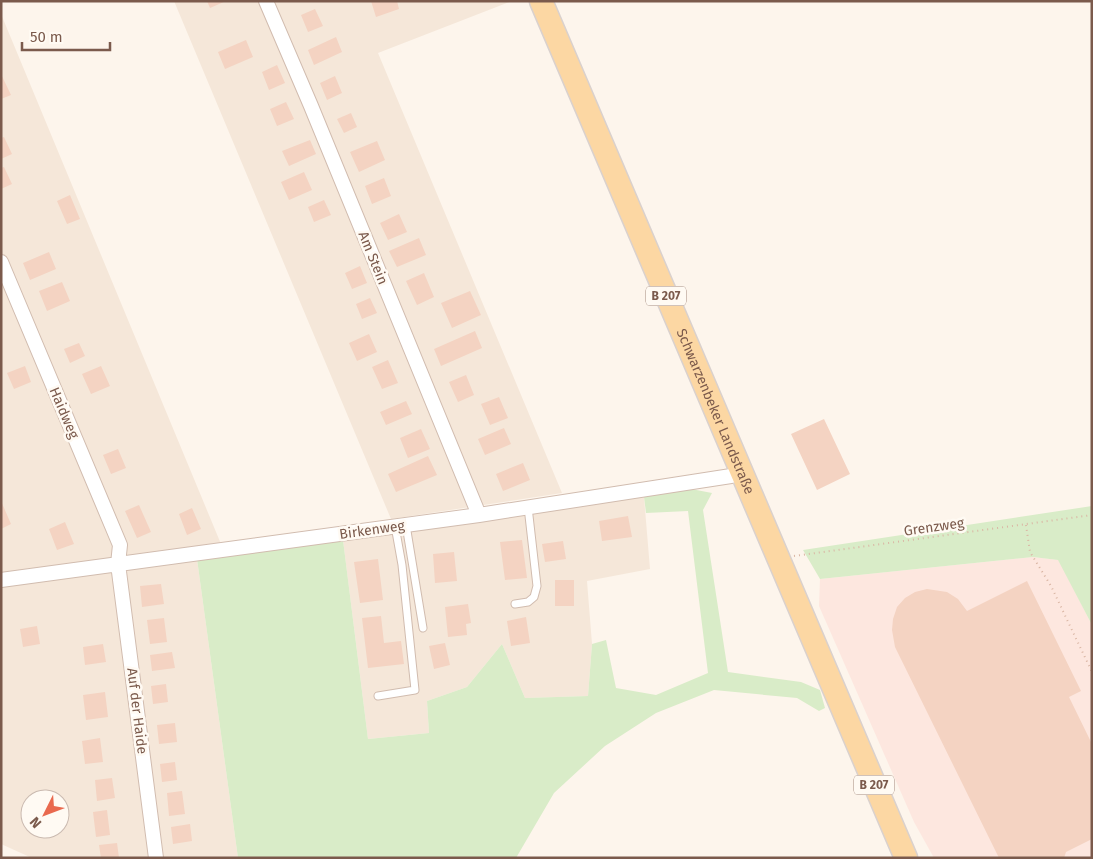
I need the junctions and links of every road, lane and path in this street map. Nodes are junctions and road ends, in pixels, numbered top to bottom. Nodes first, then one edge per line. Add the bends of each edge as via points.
1 (266, 1) edge
2 (541, 1) edge
3 (1, 262) edge
4 (742, 473) junction
5 (528, 507) junction
6 (479, 515) junction
7 (1092, 515) edge
8 (1026, 525) junction
9 (400, 526) junction
10 (778, 558) junction
11 (118, 564) junction
12 (1, 580) edge
13 (515, 604) dead end
14 (423, 628) dead end
15 (1092, 672) edge
16 (378, 696) dead end
17 (156, 858) edge
18 (906, 858) edge

1 - 6 street, Am Stein
2 - 4 main road, Schwarzenbeker Landstraße / B 207
3 - 11 street, Haidweg via 120,545
4 - 5 street, Birkenweg
4 - 10 main road, Schwarzenbeker Landstraße / B 207
5 - 6 street, Birkenweg
5 - 13 lane via 537,586 534,597 528,602
6 - 9 street, Birkenweg
7 - 8 path, Grenzweg
8 - 10 path, Grenzweg
8 - 15 path via 1030,552 1051,586
9 - 11 street, Birkenweg
9 - 14 lane
9 - 16 lane via 415,690
10 - 18 main road, Schwarzenbeker Landstraße / B 207
11 - 12 street, Birkenweg
11 - 17 street, Auf der Haide

